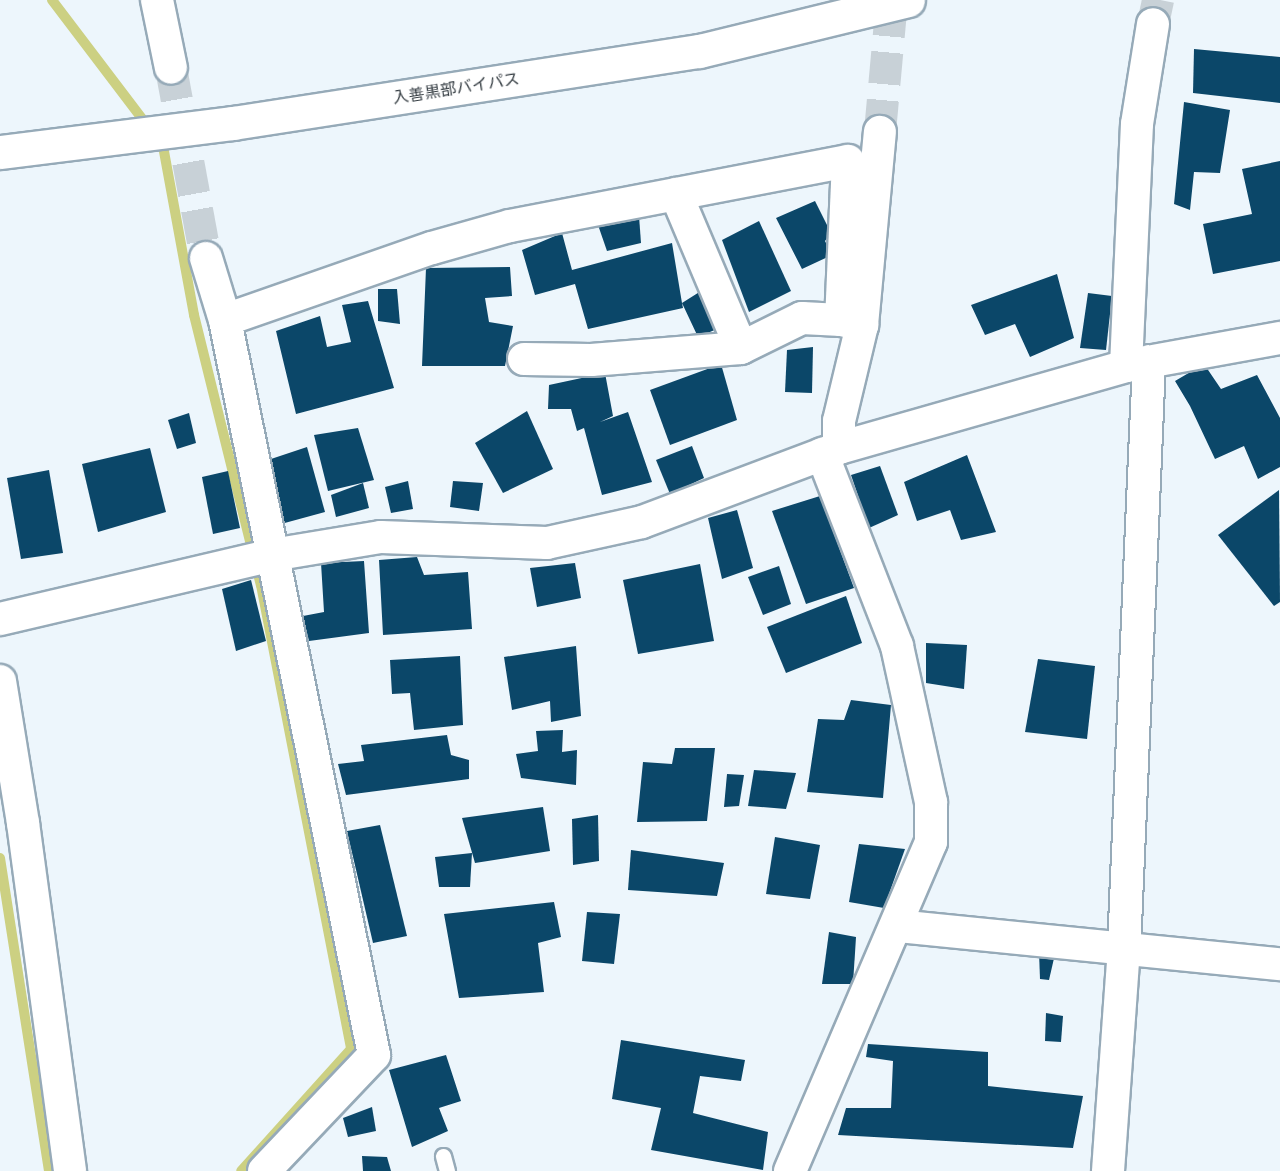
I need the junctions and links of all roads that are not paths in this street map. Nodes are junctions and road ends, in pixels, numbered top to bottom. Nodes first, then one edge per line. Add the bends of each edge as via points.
1 (157, 0) edge
2 (908, 0) edge
3 (1154, 24) tunnel mouth
4 (171, 68) tunnel mouth
5 (880, 132) tunnel mouth
6 (0, 152) edge
7 (676, 194) junction
8 (206, 258) tunnel mouth
9 (225, 320) junction
10 (852, 323) junction
11 (1280, 338) edge
12 (741, 348) junction
13 (524, 359) dead end
14 (1137, 364) junction
15 (830, 451) junction
16 (272, 555) junction
17 (0, 619) edge
18 (0, 681) edge
19 (897, 926) junction
20 (1124, 949) junction
21 (1280, 964) edge
22 (443, 1156) dead end
23 (70, 1171) edge
24 (264, 1171) edge
25 (447, 1171) edge
26 (790, 1171) edge
27 (1108, 1171) edge

1 - 4 street
2 - 6 highway, 入善黒部バイパス via 699,51 233,123
3 - 14 street via 1137,124
5 - 10 street
7 - 9 street via 510,226 432,248
7 - 10 street via 848,162
7 - 12 street
8 - 9 street
9 - 16 street
10 - 12 street via 802,318
10 - 15 street via 839,421
11 - 14 street
12 - 13 street via 591,360
14 - 15 street
14 - 20 street
15 - 16 street via 642,522 547,543 381,537
15 - 19 street via 897,646 931,802 931,842
16 - 17 street
16 - 24 street via 374,1055
18 - 23 street
19 - 20 street
19 - 26 street
20 - 21 street
20 - 27 street
22 - 25 lane

